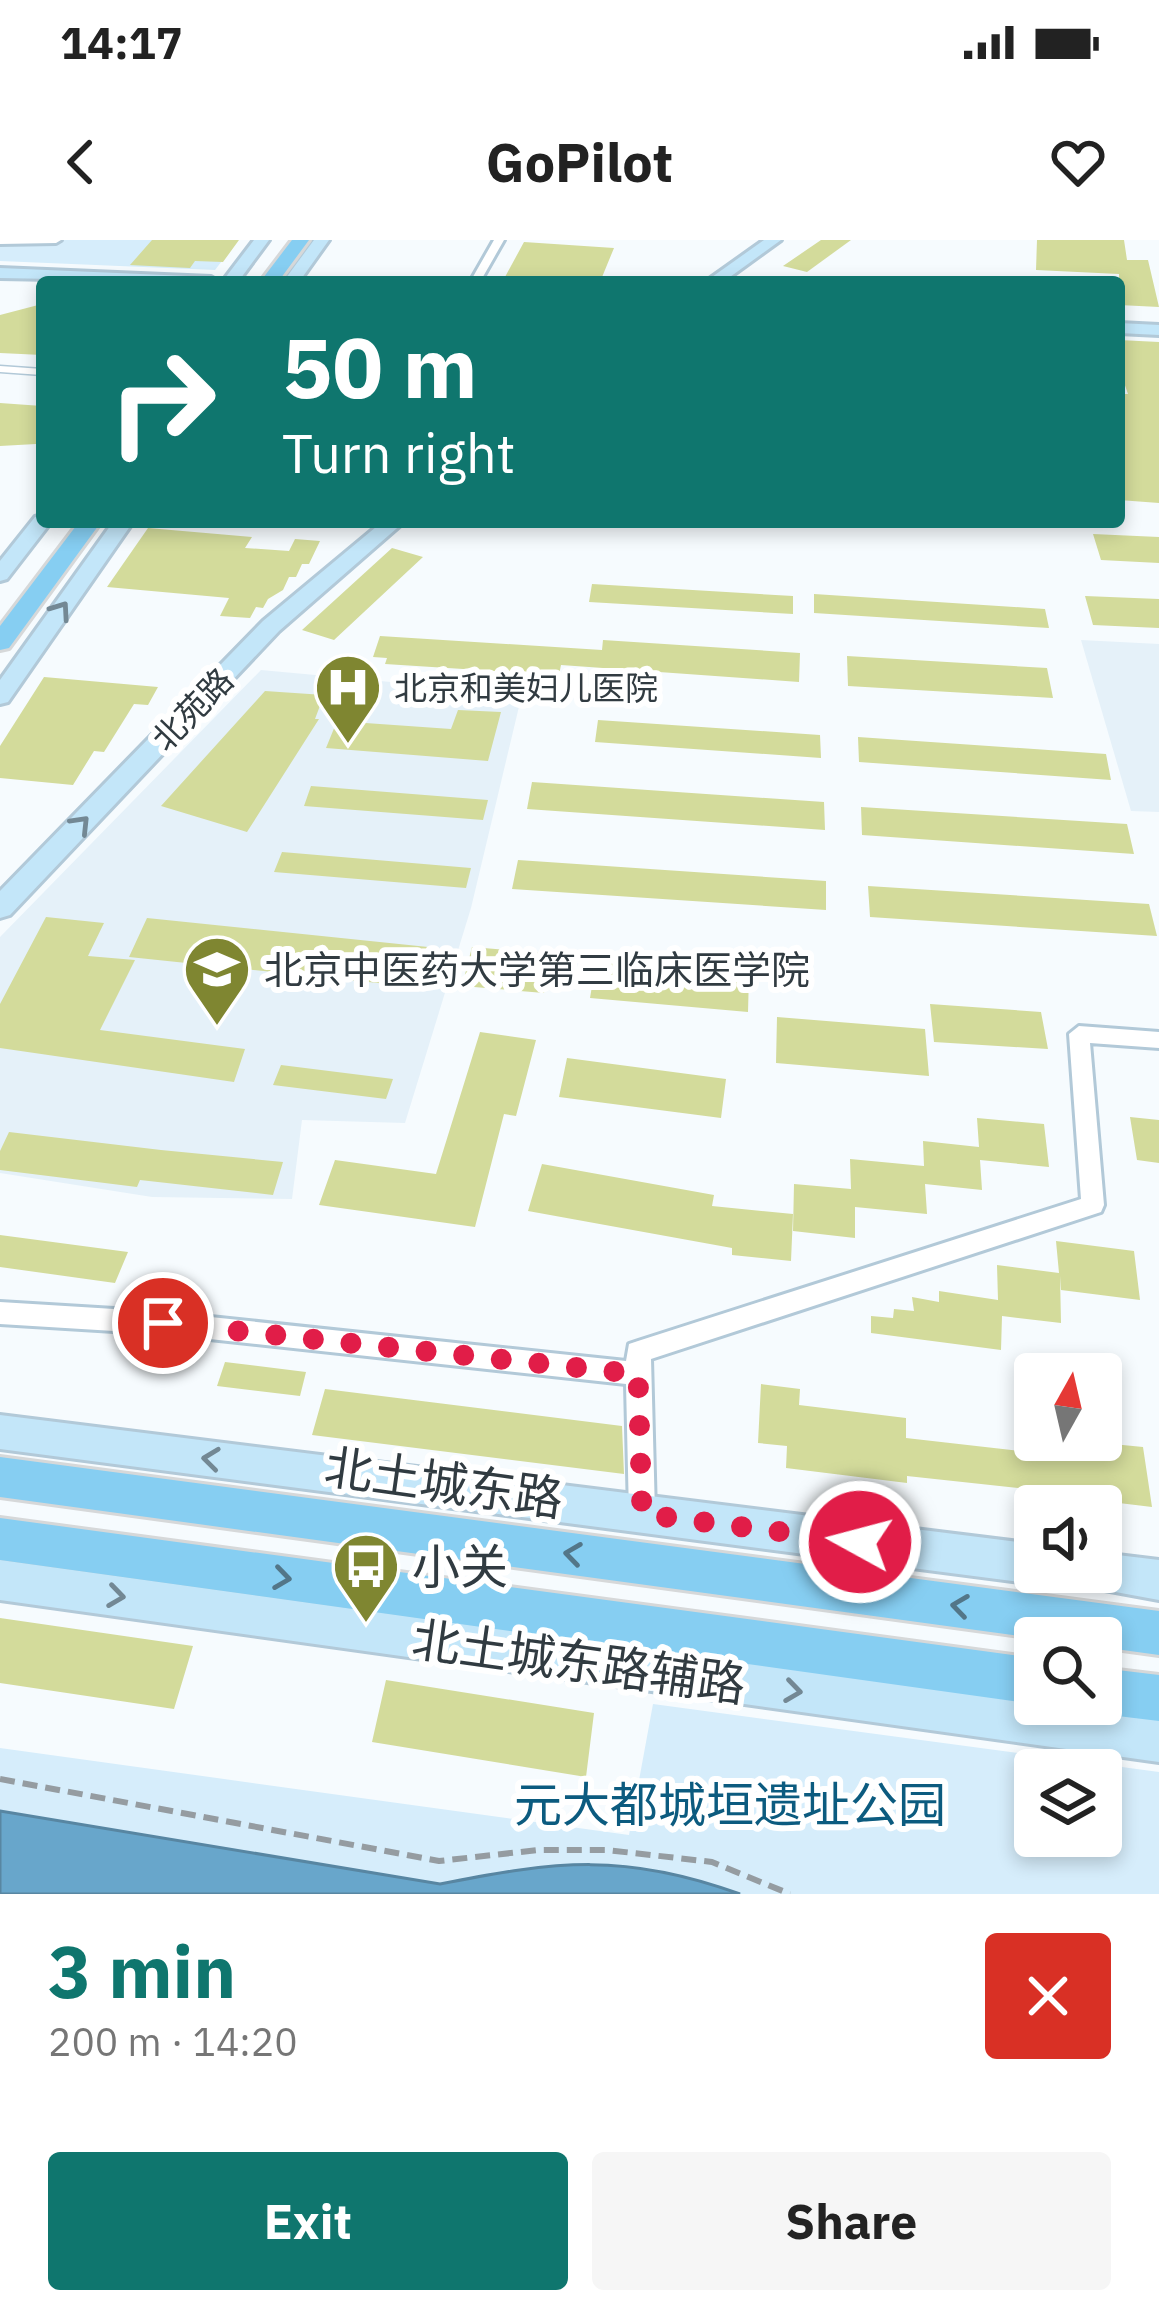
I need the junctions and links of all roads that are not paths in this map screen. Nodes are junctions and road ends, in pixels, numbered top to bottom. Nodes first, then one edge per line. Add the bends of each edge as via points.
1 (56, 240) edge
2 (262, 240) edge
3 (285, 240) edge
4 (301, 240) edge
5 (322, 240) edge
6 (499, 240) edge
7 (774, 240) edge
8 (0, 241) edge
9 (235, 276) edge
10 (258, 276) edge
11 (274, 276) edge
12 (295, 276) edge
13 (478, 276) edge
14 (722, 276) edge
15 (0, 277) edge
16 (36, 278) edge
17 (36, 282) edge
18 (1125, 324) edge
19 (1159, 326) edge
20 (0, 369) edge
21 (36, 371) edge
22 (37, 528) edge
23 (65, 528) edge
24 (86, 528) edge
25 (119, 528) edge
26 (387, 528) edge
27 (0, 575) edge
28 (0, 614) edge
29 (0, 643) edge
30 (0, 698) edge
31 (0, 908) edge
32 (1159, 1040) edge
33 (0, 1313) edge
34 (638, 1374) junction
35 (0, 1432) edge
36 (0, 1477) edge
37 (642, 1514) junction
38 (0, 1539) edge
39 (1014, 1561) edge
40 (1122, 1575) edge
41 (0, 1580) edge
42 (1159, 1580) edge
43 (1159, 1633) edge
44 (1014, 1679) edge
45 (1122, 1693) edge
46 (1159, 1699) edge
47 (1159, 1742) edge

1 - 8 street
2 - 9 street
3 - 10 main road
4 - 11 main road
5 - 12 street
6 - 13 street
7 - 14 street
15 - 16 street
15 - 17 street
18 - 19 street
20 - 21 lane
22 - 27 street
23 - 28 main road
24 - 29 main road
30 -> 25 street
31 -> 26 street, 北苑路 via 272,626
32 - 34 street via 1079,1034 1093,1205 638,1352
33 - 34 street
34 - 37 street
37 -> 35 street
43 -> 36 main road, 北土城东路
37 - 39 street
38 -> 44 main road
40 - 42 street
41 -> 47 street, 北土城东路辅路
45 - 46 main road

